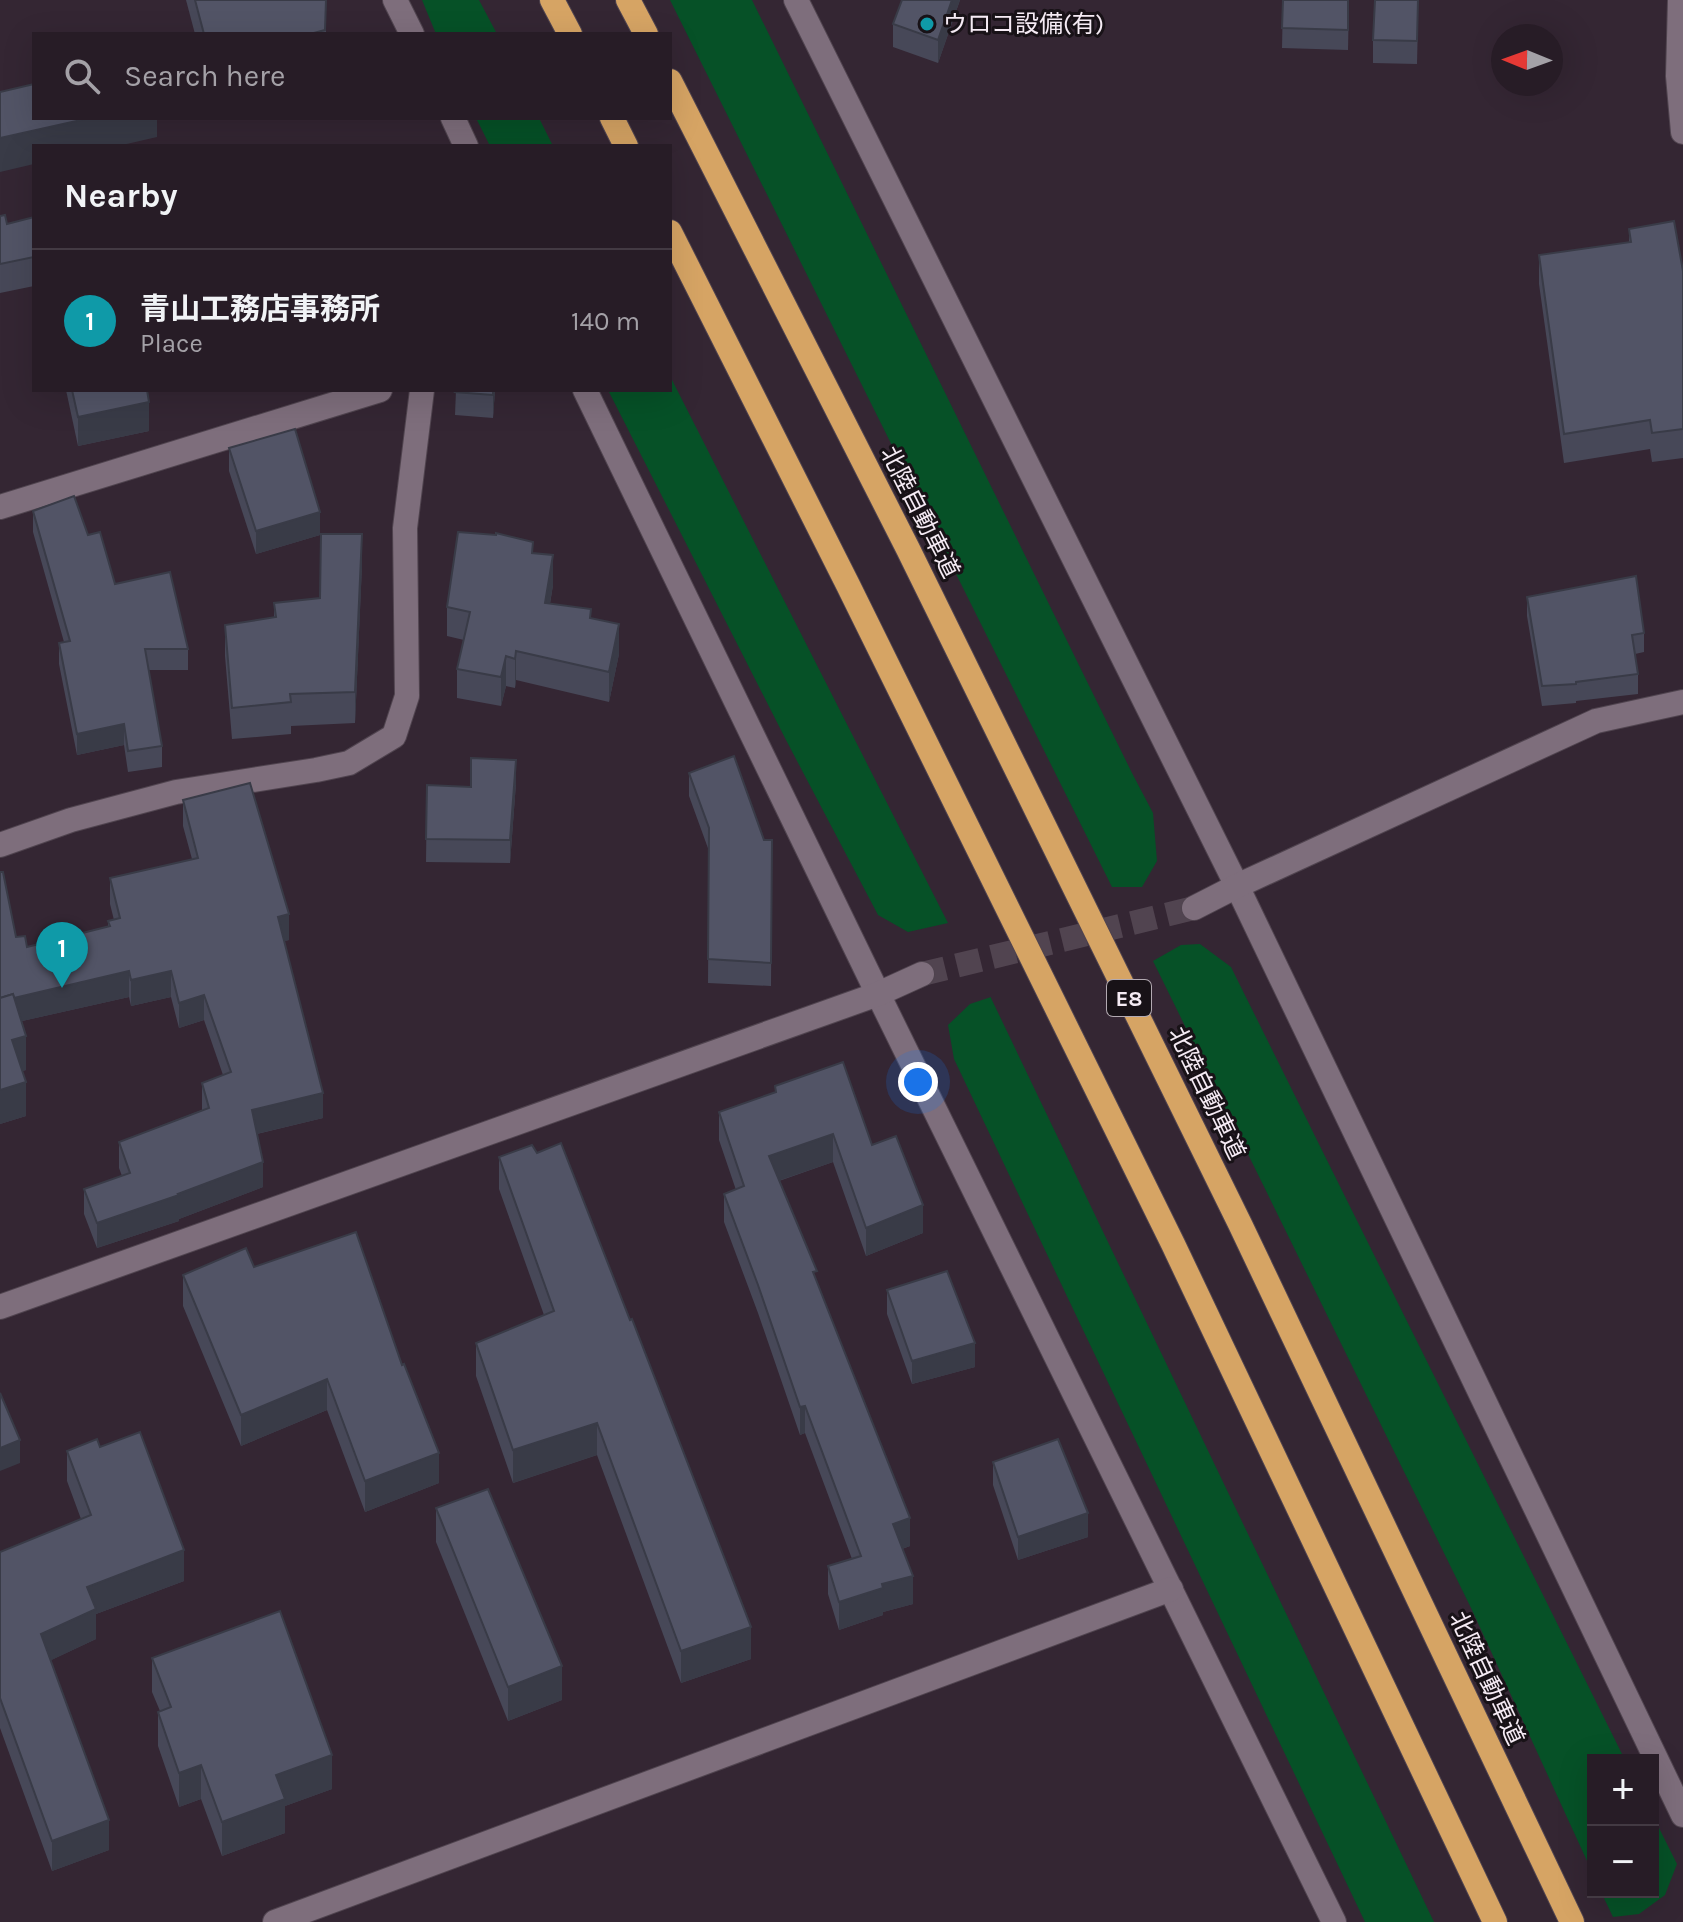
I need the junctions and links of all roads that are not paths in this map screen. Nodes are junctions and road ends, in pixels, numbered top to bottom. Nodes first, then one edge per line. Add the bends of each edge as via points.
1 (395, 0) edge
2 (796, 0) edge
3 (1680, 0) edge
4 (631, 4) edge
5 (411, 32) edge
6 (645, 32) edge
7 (672, 85) edge
8 (454, 120) edge
9 (613, 120) edge
10 (1683, 132) edge
11 (465, 144) edge
12 (625, 144) edge
13 (672, 236) edge
14 (374, 392) edge
15 (422, 392) edge
16 (586, 392) edge
17 (0, 507) edge
18 (1683, 702) edge
19 (0, 845) edge
20 (1237, 886) junction
21 (1194, 908) tunnel mouth
22 (922, 974) tunnel mouth
23 (878, 994) junction
24 (0, 1307) edge
25 (1171, 1589) junction
26 (1683, 1815) edge
27 (275, 1922) edge
28 (1334, 1922) edge
29 (1495, 1922) edge
30 (1572, 1922) edge

1 - 5 street
2 - 20 street
3 - 10 street
4 - 6 highway
7 - 30 highway, 北陸自動車道 / E8 via 1234,1210
8 - 11 street
9 - 12 highway
13 - 29 highway via 1166,1229
14 - 17 street
15 - 19 street via 405,528 407,696 394,736 349,763 176,792
16 - 23 street
18 - 20 street via 1596,721
20 - 21 street
20 - 26 street
22 - 23 street
23 - 24 street
23 - 25 street
25 - 27 street
25 - 28 street

